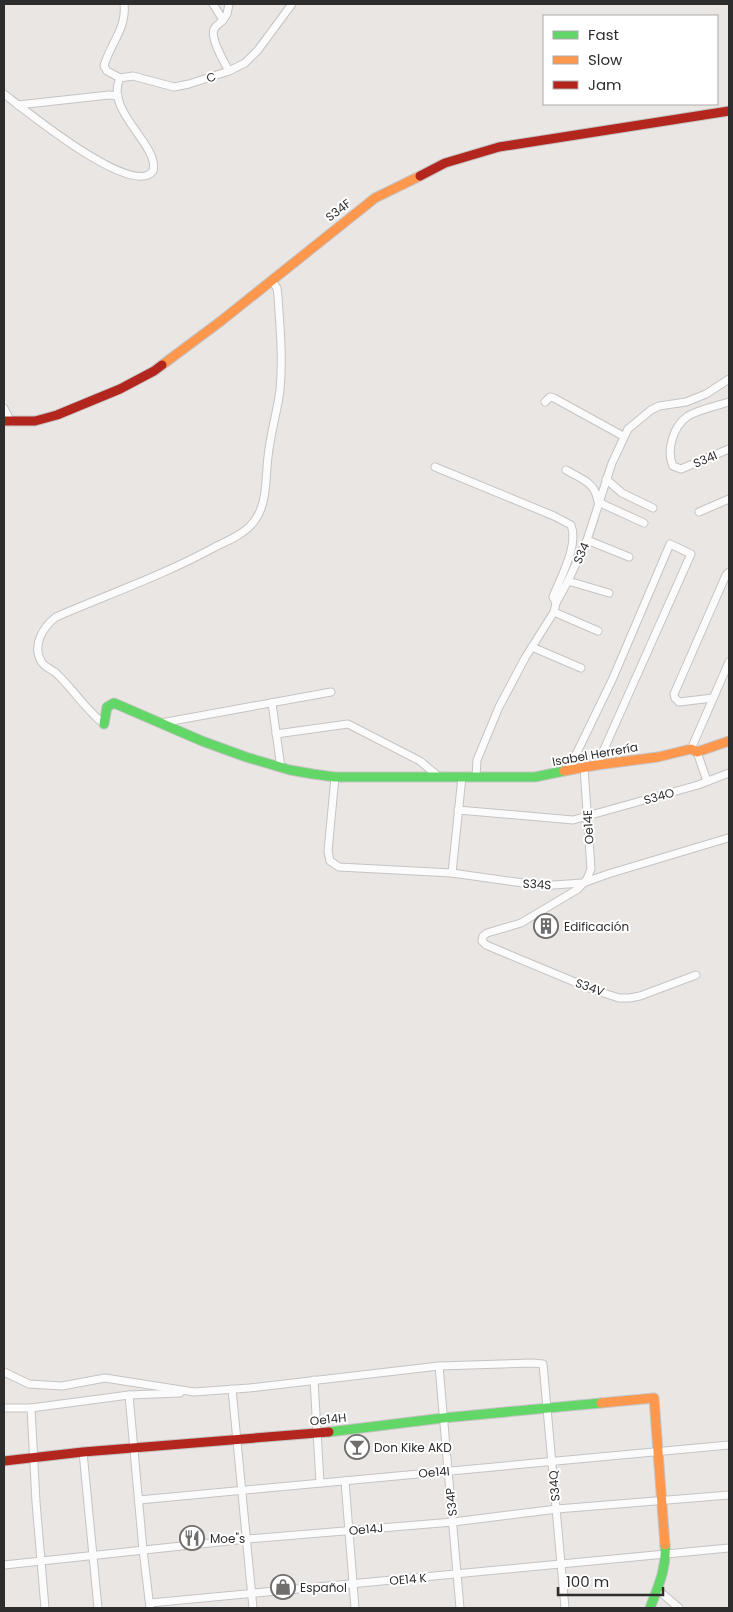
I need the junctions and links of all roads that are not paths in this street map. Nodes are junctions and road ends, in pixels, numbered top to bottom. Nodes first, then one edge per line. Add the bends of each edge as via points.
1 (124, 4) edge
2 (213, 4) edge
3 (229, 4) edge
4 (292, 4) edge
5 (223, 20) junction
6 (228, 70) junction
7 (120, 78) junction
8 (4, 94) edge
9 (118, 96) junction
10 (18, 105) junction
11 (729, 111) edge
12 (271, 280) junction
13 (729, 379) edge
14 (545, 402) dead end
15 (729, 402) edge
16 (4, 408) edge
17 (7, 421) edge
18 (623, 436) junction
19 (729, 449) edge
20 (435, 467) dead end
21 (566, 470) dead end
22 (606, 479) junction
23 (729, 499) edge
24 (598, 502) junction
25 (653, 508) dead end
26 (699, 512) dead end
27 (644, 523) dead end
28 (587, 540) junction
29 (629, 558) dead end
30 (729, 572) edge
31 (568, 581) junction
32 (609, 593) dead end
33 (556, 603) junction
34 (554, 612) junction
35 (598, 631) dead end
36 (532, 647) junction
37 (729, 662) edge
38 (581, 668) dead end
39 (331, 692) dead end
40 (713, 698) junction
41 (272, 703) junction
42 (104, 724) joint
43 (161, 724) junction
44 (276, 734) junction
45 (729, 741) edge
46 (694, 751) junction
47 (597, 764) junction
48 (281, 768) junction
49 (584, 768) junction
50 (568, 771) junction
51 (729, 772) edge
52 (438, 776) junction
53 (335, 777) junction
54 (462, 777) junction
55 (476, 777) junction
56 (707, 781) junction
57 (458, 810) junction
58 (588, 817) junction
59 (728, 838) edge
60 (452, 873) junction
61 (583, 883) junction
62 (696, 974) dead end
63 (439, 1366) junction
64 (4, 1372) edge
65 (314, 1380) junction
66 (232, 1389) junction
67 (194, 1392) junction
68 (129, 1396) junction
69 (4, 1408) edge
70 (31, 1408) junction
71 (547, 1408) junction
72 (443, 1418) junction
73 (317, 1432) junction
74 (238, 1440) junction
75 (729, 1445) edge
76 (133, 1449) junction
77 (658, 1451) junction
78 (83, 1452) junction
79 (33, 1457) junction
80 (4, 1461) edge
81 (552, 1461) junction
82 (447, 1471) junction
83 (345, 1481) junction
84 (320, 1483) junction
85 (242, 1490) junction
86 (729, 1495) edge
87 (139, 1500) junction
88 (662, 1501) junction
89 (556, 1509) junction
90 (453, 1522) junction
91 (348, 1531) junction
92 (247, 1539) junction
93 (729, 1548) edge
94 (143, 1550) junction
95 (92, 1555) junction
96 (666, 1555) junction
97 (41, 1561) junction
98 (4, 1565) edge
99 (562, 1565) junction
100 (457, 1574) junction
101 (352, 1584) junction
102 (658, 1590) junction
103 (252, 1593) junction
104 (150, 1606) edge
105 (45, 1608) edge
106 (98, 1608) edge
107 (253, 1608) edge
108 (354, 1608) edge
109 (460, 1608) edge
110 (566, 1608) edge
111 (650, 1608) edge
112 (679, 1608) edge

1 - 7 street via 121,29 104,66
2 - 5 street
3 - 5 street
4 - 6 street, C via 251,57
5 - 6 street via 213,34
6 - 7 street, C via 174,87 133,76
7 - 9 street
8 - 10 street
9 - 10 street
9 - 10 street via 121,109 153,161 153,171 147,176 126,175 102,163
11 - 12 street, S34F via 500,147 445,164 374,198
12 - 17 street, S34F via 154,371 58,415 36,421
12 - 42 street via 278,296 281,368 265,494 256,518 250,527 206,552 56,618 41,634 38,653 41,661
13 - 18 street, S34 via 686,402 650,410
14 - 18 street via 550,397 554,398
15 - 19 street, S34I via 686,418 670,446 672,464 681,469
16 - 17 street
18 - 22 street, S34
20 - 33 street via 570,526 571,548 553,597
21 - 24 street via 588,482 596,491
22 - 24 street, S34
22 - 25 street via 622,493
23 - 26 street
24 - 27 street
24 - 28 street, S34
28 - 29 street
28 - 31 street, S34
30 - 40 street via 674,694 679,702
31 - 32 street
31 - 33 street, S34
33 - 34 street, S34
34 - 35 street
34 - 36 street, S34
36 - 38 street
36 - 55 street, S34 via 499,706 477,760
37 - 40 street
39 - 41 street
40 - 46 street
41 - 43 street
41 - 44 street
42 - 43 street, Isabel Herrería via 107,708 114,703
43 - 48 street, Isabel Herrería
44 - 48 street
44 - 52 street via 348,724 420,761
45 - 46 street, Isabel Herrería
46 - 47 street, Isabel Herrería
46 - 56 street
47 - 49 street, Isabel Herrería
47 - 50 street via 691,554 670,544 613,678
48 - 53 street, Isabel Herrería
49 - 50 street, Isabel Herrería
49 - 58 street, Oe14E
50 - 55 street, Isabel Herrería via 535,777
51 - 56 street, S34O
52 - 53 street, Isabel Herrería
52 - 54 street, Isabel Herrería
53 - 60 street, S34S via 328,851 330,861 340,866
54 - 55 street, Isabel Herrería
54 - 57 street
56 - 58 street, S34O
57 - 58 street, S34O via 573,820
57 - 60 street
58 - 61 street, Oe14E via 591,868
59 - 61 street, S34S
60 - 61 street, S34S via 530,884
61 - 62 street, S34V via 521,923 487,933 482,941 619,998 640,996
63 - 65 street
63 - 71 street, S34Q via 544,1364
63 - 72 street, S34P
64 - 67 street via 29,1384 62,1386 105,1378
65 - 66 street
65 - 73 street
66 - 67 street
66 - 74 street
67 - 68 street
68 - 70 street
68 - 76 street
69 - 70 street
70 - 79 street
71 - 72 street, Oe14H
71 - 77 street, Oe14H via 654,1398
71 - 81 street, S34Q
72 - 73 street, Oe14H
72 - 82 street, S34P
73 - 74 street, Oe14H
73 - 84 street
74 - 76 street, Oe14H
74 - 85 street
75 - 77 street, Oe14I
76 - 78 street, Oe14H
76 - 87 street
77 - 81 street, Oe14I
77 - 88 street
78 - 79 street, Oe14H
78 - 95 street
79 - 80 street, Oe14H
79 - 97 street
81 - 82 street, Oe14I
81 - 89 street, S34Q
82 - 83 street, Oe14I
82 - 90 street, S34P
83 - 84 street, Oe14I
83 - 91 street
84 - 85 street, Oe14I
85 - 87 street, Oe14I
85 - 92 street
86 - 88 street, Oe14J
87 - 94 street
88 - 89 street, Oe14J
88 - 96 street
89 - 90 street, Oe14J
89 - 99 street, S34Q
90 - 91 street, Oe14J
90 - 100 street, S34P
91 - 92 street, Oe14J
91 - 101 street
92 - 94 street, Oe14J
92 - 103 street
93 - 96 street, OE14 K
94 - 95 street, Oe14J
94 - 104 street
95 - 97 street, Oe14J
95 - 106 street
96 - 99 street, OE14 K
96 - 102 street
97 - 98 street, Oe14J
97 - 105 street
99 - 100 street, OE14 K
99 - 110 street, S34Q
100 - 101 street, OE14 K
100 - 109 street, S34P
101 - 103 street, OE14 K
101 - 108 street
102 - 111 street
102 - 112 street
103 - 104 street, OE14 K
103 - 107 street

